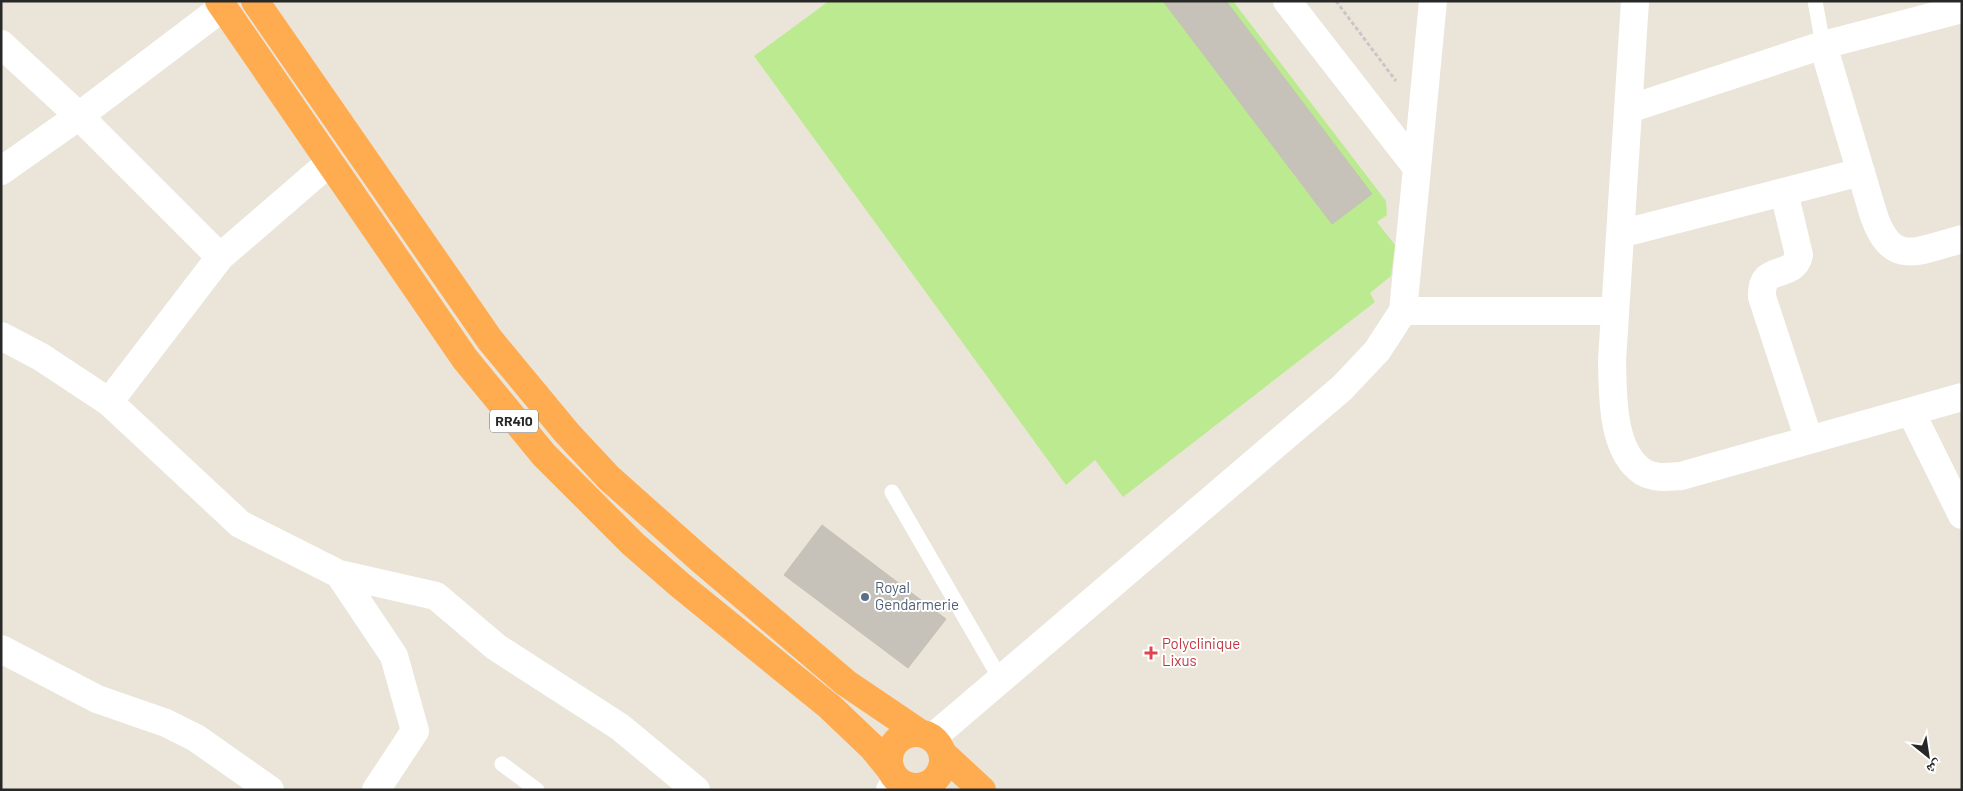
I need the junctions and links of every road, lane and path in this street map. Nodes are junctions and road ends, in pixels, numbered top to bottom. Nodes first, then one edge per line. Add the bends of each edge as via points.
1 (255, 1) edge
2 (1287, 1) edge
3 (1336, 1) edge
4 (1433, 1) edge
5 (1635, 1) edge
6 (1815, 1) edge
7 (221, 4) edge
8 (1962, 9) edge
9 (1, 44) edge
10 (1823, 45) junction
11 (1400, 87) dead end
12 (1629, 109) junction
13 (79, 116) junction
14 (330, 162) junction
15 (1418, 168) junction
16 (1, 171) edge
17 (1861, 172) junction
18 (1784, 192) junction
19 (1620, 234) junction
20 (1962, 239) edge
21 (220, 257) junction
22 (1403, 311) junction
23 (1614, 311) junction
24 (1, 336) edge
25 (1962, 397) edge
26 (109, 402) junction
27 (1911, 412) junction
28 (1809, 440) junction
29 (892, 492) dead end
30 (1962, 515) edge
31 (339, 574) junction
32 (1, 649) edge
33 (1001, 680) junction
34 (932, 742) junction
35 (502, 764) dead end
36 (893, 780) edge
37 (926, 788) edge
38 (270, 790) edge
39 (376, 790) edge
40 (537, 790) edge
41 (696, 790) edge
42 (982, 790) edge

1 - 34 highway, RR410 via 485,333 567,434 653,519 846,683
2 - 15 street
3 - 11 path
4 - 15 street
5 - 12 street
6 - 10 lane
7 - 13 street
7 - 14 highway, RR410
8 - 10 street
9 - 13 street
10 - 12 street
10 - 17 street
12 - 19 street
13 - 16 street
13 - 21 street
14 - 21 street
14 - 36 highway, RR410 via 465,359 544,456 633,544 830,707 872,747
15 - 22 street
17 - 18 street
17 - 20 street via 1878,227 1896,249 1912,252
18 - 19 street
18 - 28 street via 1799,255 1790,268 1764,280 1762,297
19 - 23 street
21 - 26 street
22 - 23 street
22 - 33 street via 1377,351 1342,388
23 - 28 street via 1614,412 1626,450 1644,472 1660,478 1681,476
24 - 26 street via 42,357
25 - 27 street
26 - 31 street via 240,524
27 - 28 street
27 - 30 street
29 - 33 lane
31 - 39 street via 394,656 415,731
31 - 41 street via 436,596 496,648 620,727
32 - 38 street via 97,699 166,723 196,738
33 - 34 street
34 - 36 highway via 909,734 899,739 889,758
34 - 37 highway via 943,764 939,774
34 - 42 highway, RR410
35 - 40 lane
36 - 37 highway via 914,788

